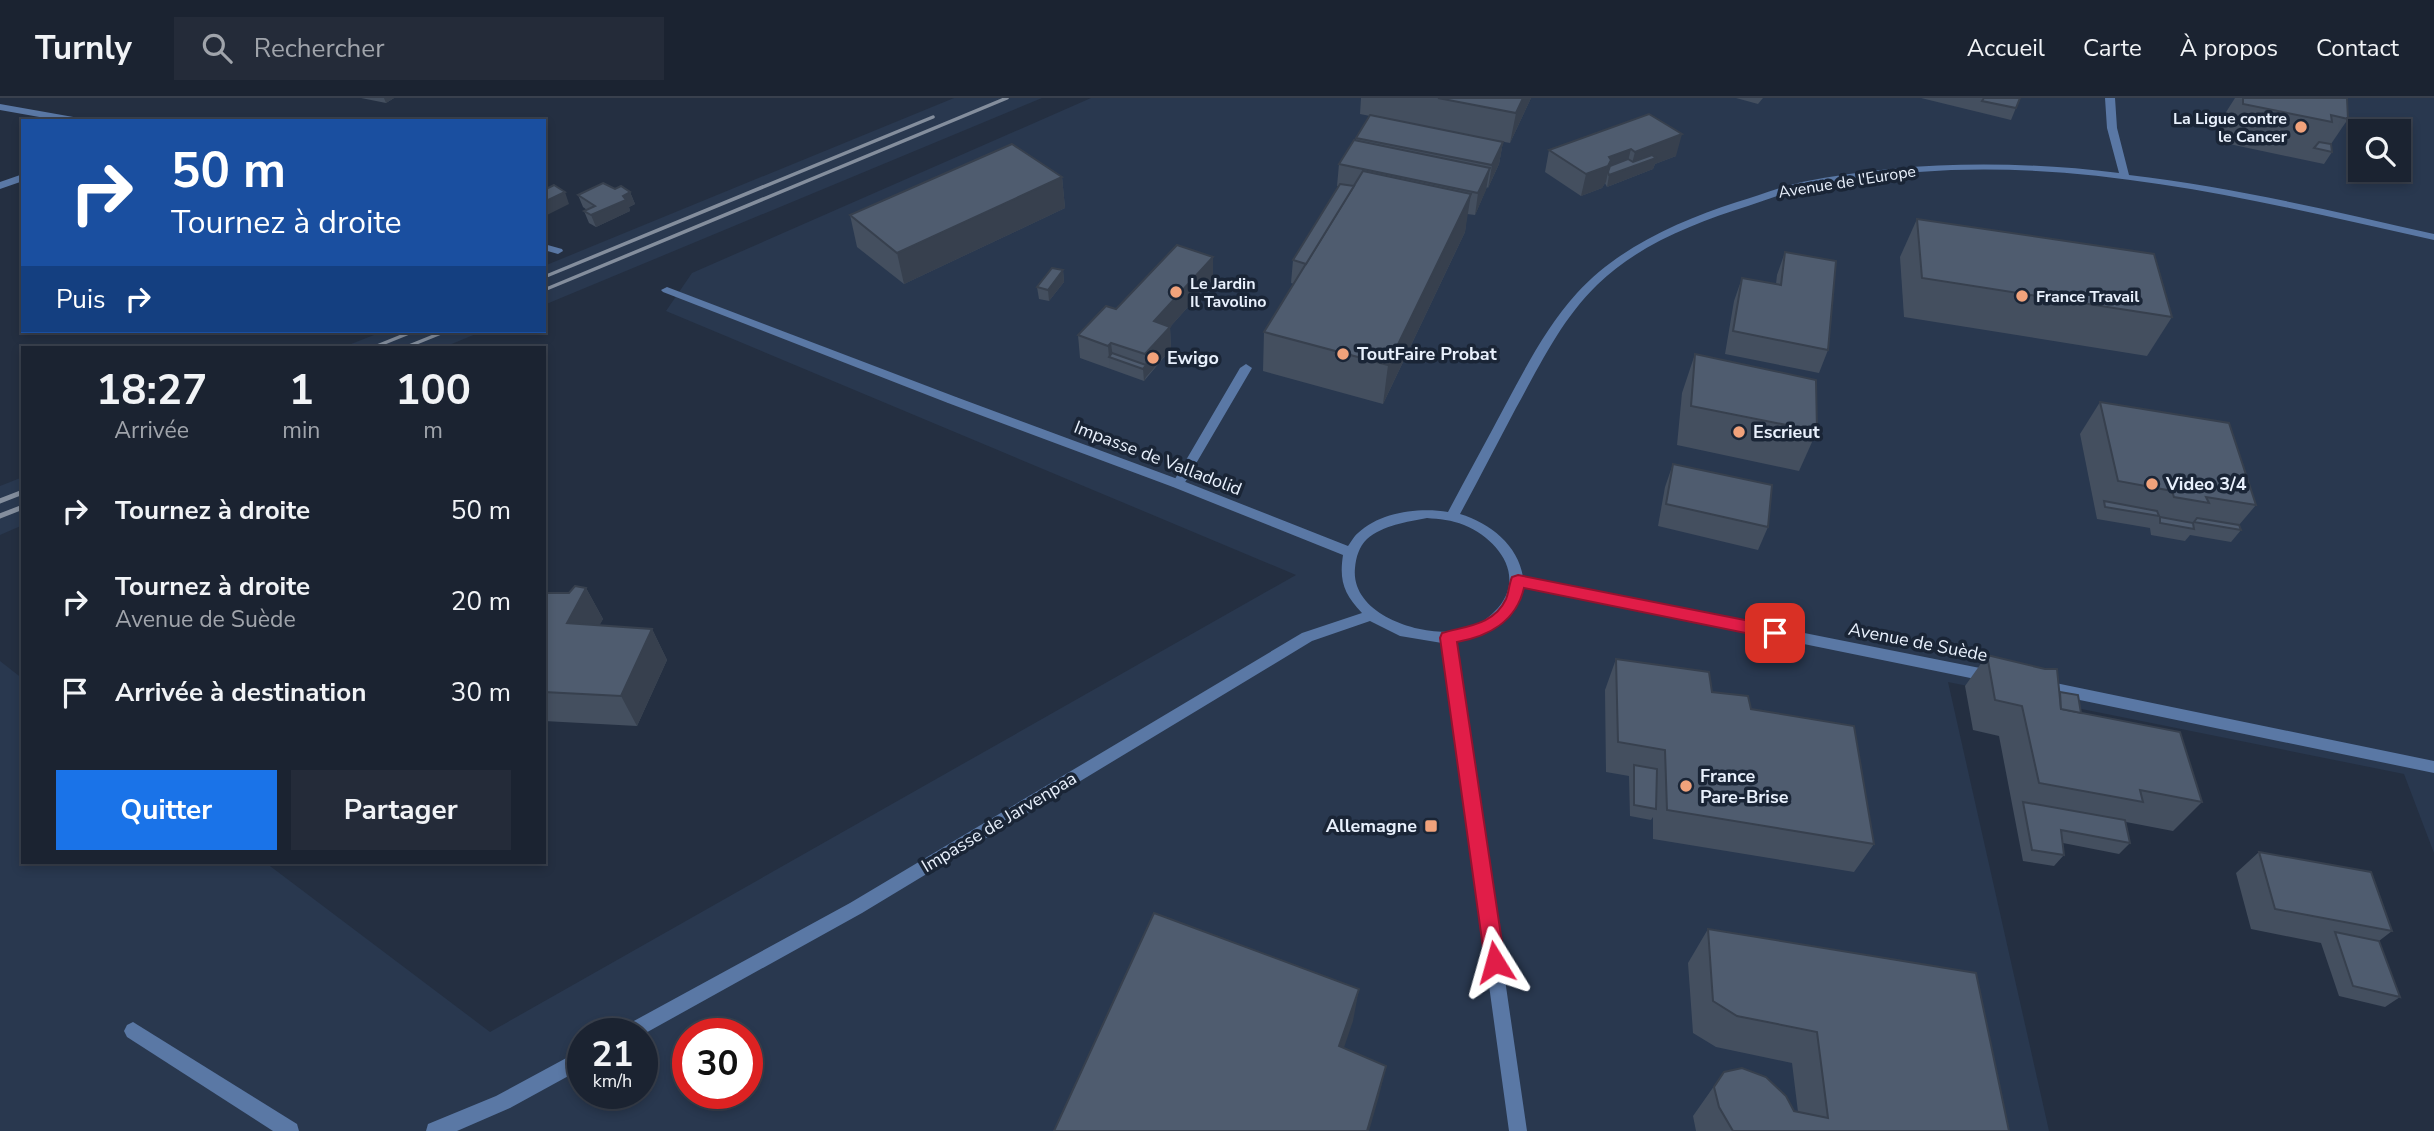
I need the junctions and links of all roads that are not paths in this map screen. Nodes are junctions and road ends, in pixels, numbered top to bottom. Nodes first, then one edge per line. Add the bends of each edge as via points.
1 (2110, 98) edge
2 (0, 107) edge
3 (68, 119) edge
4 (2124, 176) junction
5 (21, 178) edge
6 (0, 186) edge
7 (2434, 237) edge
8 (546, 248) edge
9 (558, 251) dead end
10 (667, 290) dead end
11 (1246, 368) dead end
12 (1178, 484) junction
13 (1452, 517) junction
14 (1349, 552) junction
15 (1518, 581) junction
16 (1372, 615) junction
17 (1448, 638) junction
18 (2434, 766) edge
19 (656, 1018) edge
20 (134, 1031) dead end
21 (567, 1067) edge
22 (290, 1131) edge
23 (435, 1131) edge
24 (1518, 1131) edge

1 - 4 street
2 - 3 street
4 - 7 street, Avenue de l'Europe via 2226,192
4 - 13 street, Avenue de l'Europe via 1994,167 1916,168 1752,197 1645,244 1596,281 1546,340
5 - 6 street
8 - 9 street
10 - 12 street, Impasse de Valladolid
11 - 12 street
12 - 14 street, Impasse de Valladolid
13 - 14 street via 1414,514 1378,523 1360,535
13 - 15 street via 1482,530 1505,548
14 - 16 street via 1349,585
15 - 17 street via 1513,601 1499,619 1477,632
15 - 18 street, Avenue de Suède
16 - 17 street via 1420,636
16 - 19 street, Impasse de Jarvenpaa via 1307,637 856,908
17 - 24 street
20 - 22 street
21 - 23 street via 503,1102

